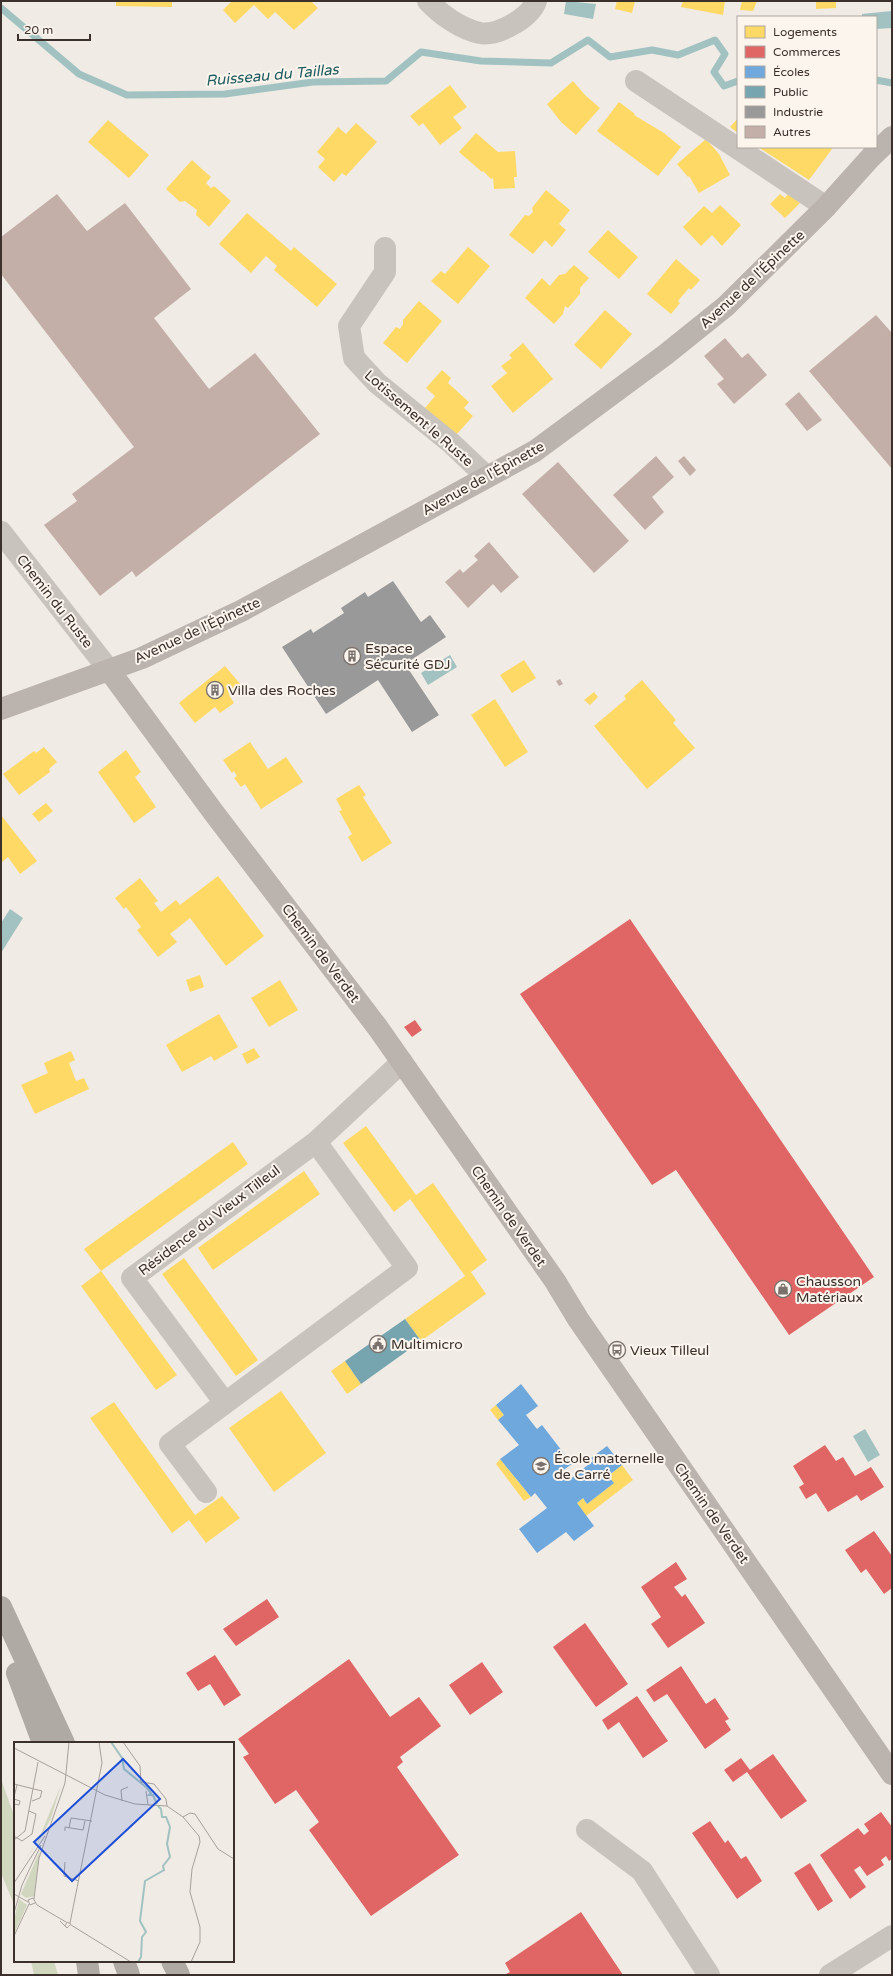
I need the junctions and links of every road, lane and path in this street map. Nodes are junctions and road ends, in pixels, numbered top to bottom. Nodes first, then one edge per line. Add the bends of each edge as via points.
1 (428, 1) edge
2 (536, 1) edge
3 (636, 81) dead end
4 (892, 137) edge
5 (737, 148) edge
6 (737, 148) edge
7 (826, 207) junction
8 (385, 248) dead end
9 (487, 477) junction
10 (1, 532) edge
11 (109, 670) junction
12 (1, 709) edge
13 (402, 1062) junction
14 (316, 1142) junction
15 (225, 1403) junction
16 (206, 1492) dead end
17 (1, 1607) edge
18 (1, 1632) edge
19 (43, 1742) edge
20 (64, 1742) edge
21 (892, 1774) edge
22 (587, 1830) dead end
23 (892, 1936) edge
24 (87, 1962) edge
25 (124, 1962) edge
26 (172, 1962) edge
27 (90, 1975) edge
28 (129, 1975) edge
29 (179, 1975) edge
30 (709, 1975) edge
31 (830, 1975) edge

1 - 2 street via 455,23 481,33 517,24 535,6
3 - 6 street
4 - 7 street, Avenue de l'Épinette
5 - 7 street
7 - 9 street, Avenue de l'Épinette via 726,306 665,355 535,451
8 - 9 street, Lotissement le Ruste via 385,272 349,326 354,358 377,384 451,443
9 - 11 street, Avenue de l'Épinette via 241,611 142,658
10 - 11 street, Chemin du Ruste
11 - 12 street, Avenue de l'Épinette
11 - 13 street, Chemin de Verdet
13 - 14 street, Résidence du Vieux Tilleul
13 - 21 street, Chemin de Verdet
14 - 15 street via 407,1268
14 - 15 street, Résidence du Vieux Tilleul via 132,1278
15 - 16 street via 170,1444
17 - 20 highway
18 - 19 highway
22 - 30 street via 642,1871
23 - 31 street
24 - 27 highway
25 - 28 highway
26 - 29 highway

